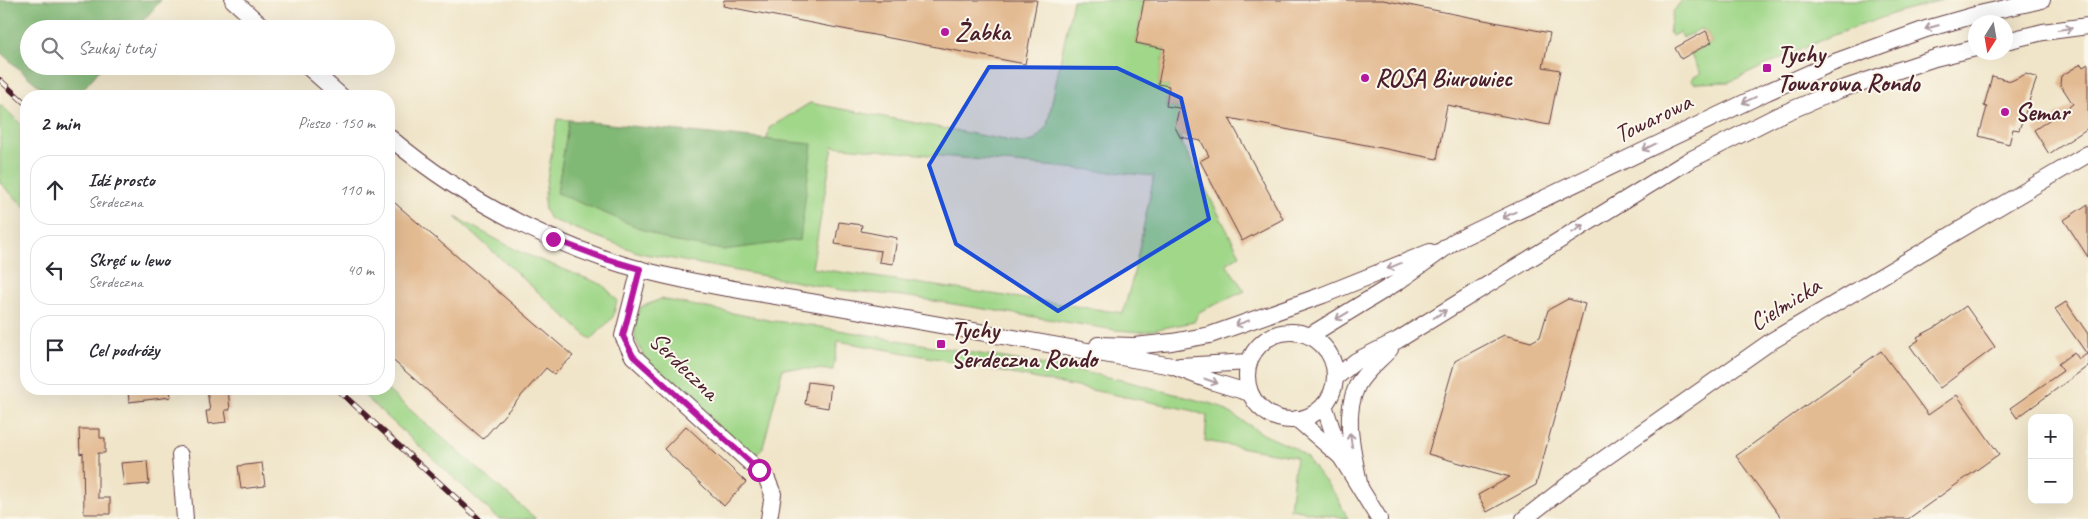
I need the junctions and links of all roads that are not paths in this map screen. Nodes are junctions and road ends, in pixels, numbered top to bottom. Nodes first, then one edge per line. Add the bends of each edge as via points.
1 (233, 0) edge
2 (2042, 0) edge
3 (255, 20) edge
4 (2088, 26) edge
5 (2013, 39) edge
6 (1968, 50) edge
7 (318, 75) edge
8 (334, 90) edge
9 (395, 142) edge
10 (2088, 154) edge
11 (1455, 241) junction
12 (640, 269) junction
13 (1310, 336) junction
14 (1398, 340) junction
15 (1050, 345) junction
16 (1249, 362) junction
17 (1172, 366) junction
18 (1335, 378) junction
19 (1250, 393) junction
20 (1324, 405) junction
21 (1297, 419) junction
22 (180, 455) dead end
23 (1341, 457) junction
24 (1360, 488) junction
25 (185, 519) edge
26 (769, 519) edge
27 (1379, 519) edge
28 (1524, 519) edge

1 - 3 street
2 -> 11 street, Towarowa via 1926,29 1832,63
5 -> 4 street
14 -> 6 street via 1697,156 1777,116 1839,90
7 - 8 street
9 - 12 street via 438,175 544,235
10 - 28 street, Cielmicka via 1770,342 1578,477
11 -> 13 street, Towarowa via 1400,281
11 -> 15 street via 1323,295 1210,335 1134,346
12 - 15 street
12 - 26 street, Serdeczna via 623,336 628,348 766,477 773,494
13 - 16 street via 1298,332 1273,335 1262,342
13 - 18 street via 1328,353
14 - 18 street via 1356,361
24 -> 14 street via 1350,434 1351,408 1357,386
15 - 17 street
16 - 17 street
16 - 19 street
17 -> 19 street
18 - 20 street via 1332,392
19 - 21 street via 1269,414 1285,420
20 - 21 street via 1316,412
20 - 23 street
21 - 23 street
22 - 25 street
23 - 24 street
24 - 27 street

